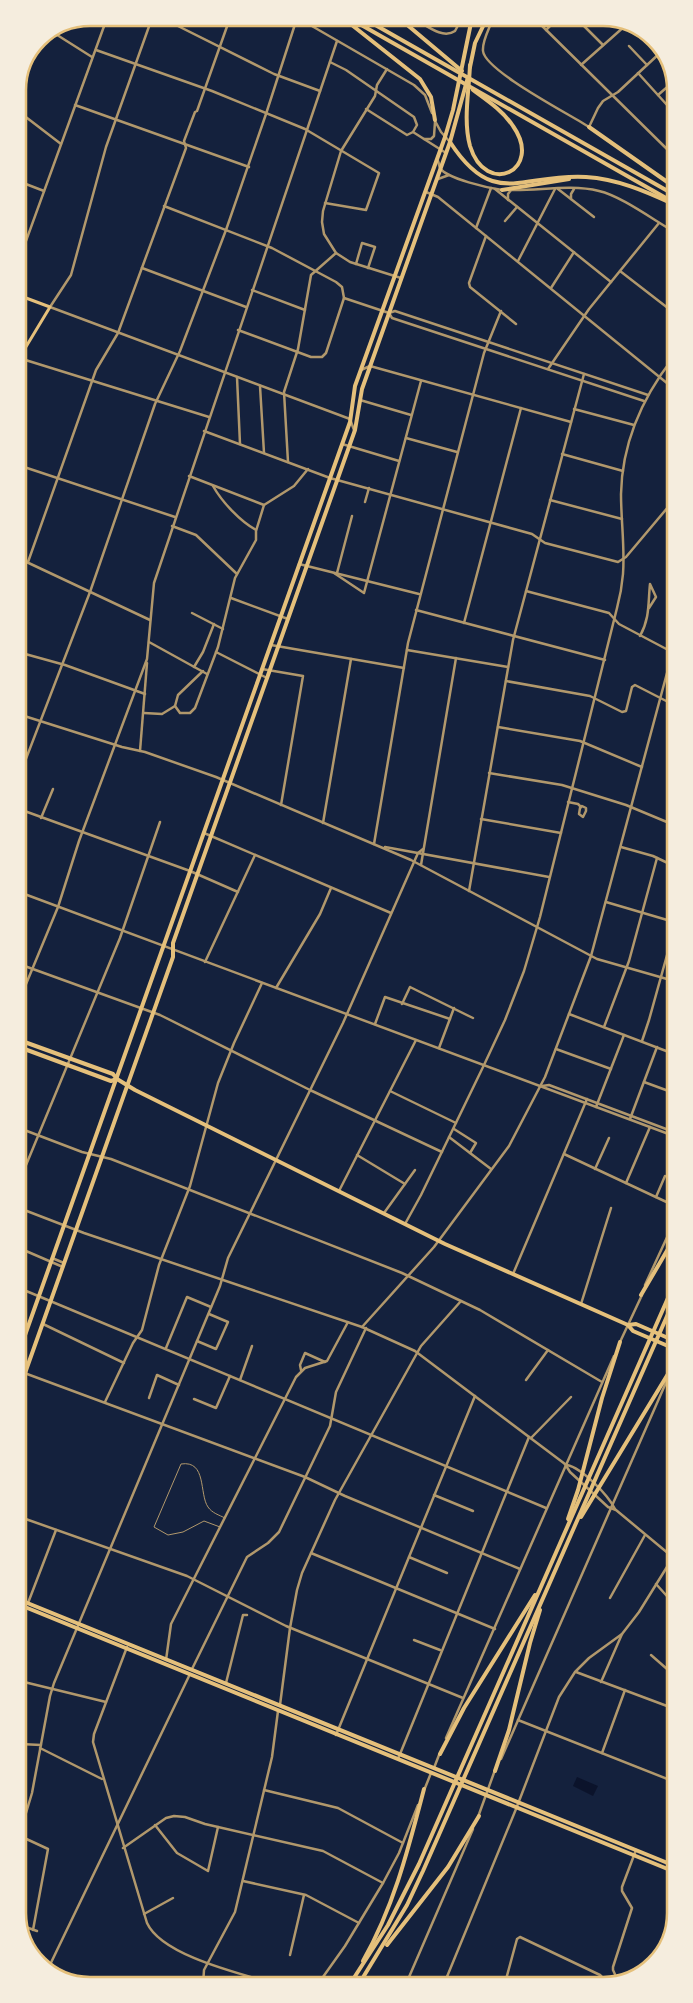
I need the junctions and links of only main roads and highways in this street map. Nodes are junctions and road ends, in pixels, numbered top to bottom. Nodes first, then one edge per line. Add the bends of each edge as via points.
1 (353, 26) edge
2 (363, 26) edge
3 (377, 26) edge
4 (408, 26) edge
5 (470, 26) edge
6 (482, 26) edge
7 (471, 63) junction
8 (444, 71) junction
9 (480, 84) junction
10 (435, 120) road end
11 (589, 127) road end
12 (450, 142) junction
13 (576, 177) junction
14 (667, 182) edge
15 (502, 190) road end
16 (667, 191) edge
17 (667, 200) edge
18 (667, 201) edge
19 (26, 298) edge
20 (26, 346) edge
21 (26, 1042) edge
22 (26, 1050) edge
23 (117, 1079) junction
24 (128, 1086) junction
25 (667, 1249) edge
26 (641, 1295) road end
27 (667, 1299) edge
28 (667, 1316) edge
29 (628, 1325) junction
30 (26, 1332) edge
31 (667, 1338) edge
32 (620, 1342) road end
33 (667, 1346) edge
34 (26, 1372) edge
35 (667, 1377) edge
36 (577, 1499) junction
37 (585, 1506) junction
38 (544, 1578) junction
39 (547, 1589) junction
40 (27, 1605) joint
41 (440, 1754) road end
42 (495, 1771) road end
43 (424, 1790) road end
44 (478, 1816) road end
45 (667, 1863) edge
46 (667, 1869) edge
47 (368, 1971) junction
48 (354, 1977) edge
49 (354, 1977) edge
50 (364, 1977) edge

1 - 10 main road via 420,79 431,97
2 - 8 main road
3 - 9 main road
4 - 9 main road
5 - 23 main road via 445,137 361,370 342,444
6 - 7 main road
7 - 8 main road via 467,102 468,138 484,169 504,174 520,162 523,152 512,125 493,105
7 - 12 main road
8 - 17 main road
9 - 16 main road
11 - 14 main road
12 - 13 main road via 472,170 492,182 510,184
12 - 24 main road via 370,366 350,446 173,943 173,957
13 - 15 main road
13 - 18 main road via 624,184
19 - 20 main road via 50,307
21 - 23 main road via 113,1074
22 - 23 main road via 110,1080
23 - 24 main road
23 - 30 main road
24 - 29 main road via 438,1240
24 - 34 main road
25 - 26 main road
27 - 36 main road
28 - 37 main road
29 - 31 main road via 636,1324
29 - 33 main road via 633,1331
32 - 36 main road via 602,1398
35 - 37 main road
36 - 38 main road
37 - 39 main road
38 - 41 main road via 464,1708
38 - 48 main road via 398,1906
39 - 42 main road
39 - 47 main road via 407,1905
40 - 45 main road
40 - 46 main road via 126,1650
43 - 49 main road via 392,1900
44 - 47 main road via 452,1861
47 - 50 main road

